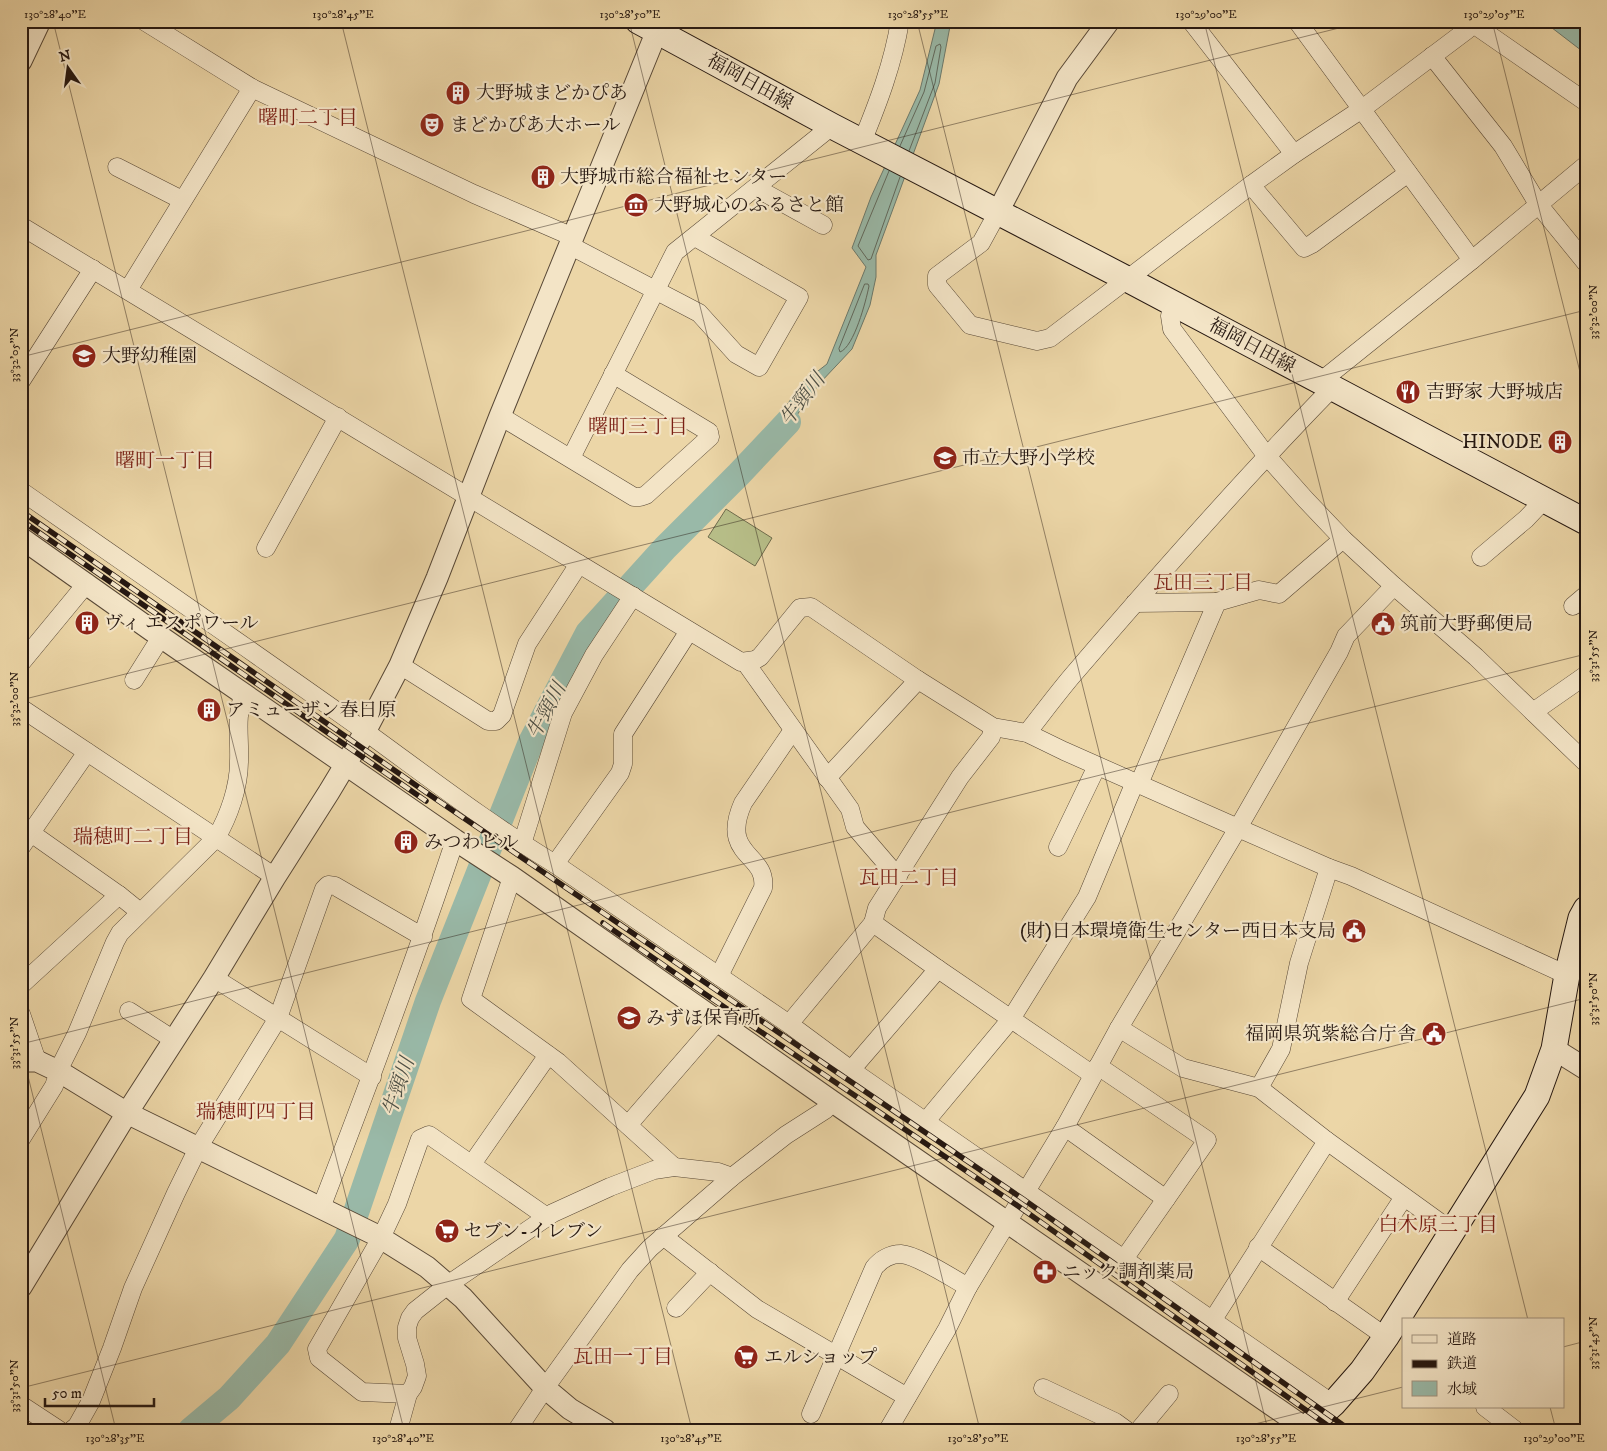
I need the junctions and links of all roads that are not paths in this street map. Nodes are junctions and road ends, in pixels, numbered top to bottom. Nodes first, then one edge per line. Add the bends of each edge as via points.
1 (40, 21) edge
2 (144, 21) edge
3 (900, 21) edge
4 (1109, 21) edge
5 (1191, 21) edge
6 (1297, 21) edge
7 (1471, 22) edge
8 (652, 24) edge
9 (1432, 56) junction
10 (21, 61) edge
11 (252, 88) junction
12 (1586, 102) edge
13 (1362, 109) junction
14 (832, 126) junction
15 (862, 142) junction
16 (1294, 154) junction
17 (1586, 165) edge
18 (117, 167) dead end
19 (1408, 173) junction
20 (1252, 185) junction
21 (756, 188) junction
22 (182, 200) junction
23 (1538, 204) junction
24 (998, 212) junction
25 (823, 225) dead end
26 (21, 226) edge
27 (695, 237) junction
28 (571, 241) junction
29 (1472, 260) junction
30 (1586, 263) edge
31 (93, 269) junction
32 (1127, 279) junction
33 (128, 290) junction
34 (655, 291) junction
35 (1173, 304) junction
36 (613, 374) junction
37 (21, 382) edge
38 (1326, 385) junction
39 (500, 416) junction
40 (338, 417) junction
41 (1266, 456) junction
42 (572, 458) junction
43 (21, 490) edge
44 (468, 498) junction
45 (1543, 501) junction
46 (1586, 522) edge
47 (21, 538) edge
48 (1343, 538) junction
49 (266, 548) dead end
50 (1481, 557) dead end
51 (582, 566) junction
52 (87, 583) junction
53 (1394, 586) junction
54 (633, 596) junction
55 (1217, 602) junction
56 (1135, 603) junction
57 (689, 631) junction
58 (161, 637) junction
59 (745, 662) junction
60 (21, 663) edge
61 (400, 665) junction
62 (1586, 675) edge
63 (134, 680) dead end
64 (918, 680) junction
65 (244, 693) junction
66 (21, 708) edge
67 (1532, 712) junction
68 (993, 727) junction
69 (793, 730) junction
70 (365, 732) junction
71 (1027, 733) junction
72 (87, 752) junction
73 (1586, 763) edge
74 (345, 764) junction
75 (1097, 766) junction
76 (827, 778) junction
77 (1137, 783) junction
78 (1238, 828) junction
79 (216, 838) junction
80 (26, 840) edge
81 (455, 840) junction
82 (522, 844) junction
83 (1058, 847) dead end
84 (555, 864) junction
85 (1328, 868) junction
86 (275, 877) junction
87 (512, 877) junction
88 (898, 877) junction
89 (119, 895) junction
90 (1586, 909) edge
91 (140, 912) junction
92 (873, 923) junction
93 (423, 937) junction
94 (938, 969) junction
95 (1567, 975) junction
96 (719, 976) junction
97 (214, 978) junction
98 (21, 985) edge
99 (129, 1011) dead end
100 (21, 1014) edge
101 (278, 1018) junction
102 (1011, 1019) junction
103 (718, 1020) junction
104 (790, 1024) junction
105 (1119, 1028) junction
106 (174, 1040) junction
107 (1554, 1049) junction
108 (548, 1055) junction
109 (29, 1061) edge
110 (1586, 1069) edge
111 (852, 1070) junction
112 (1096, 1071) junction
113 (60, 1072) junction
114 (372, 1076) junction
115 (1259, 1088) junction
116 (833, 1102) junction
117 (127, 1113) junction
118 (926, 1121) junction
119 (628, 1125) junction
120 (1065, 1127) junction
121 (21, 1139) edge
122 (1327, 1142) junction
123 (198, 1148) junction
124 (472, 1164) junction
125 (674, 1167) junction
126 (732, 1177) junction
127 (1026, 1191) junction
128 (1404, 1197) junction
129 (1166, 1199) junction
130 (320, 1208) junction
131 (547, 1216) junction
132 (1008, 1222) junction
133 (1453, 1232) junction
134 (663, 1236) junction
135 (379, 1237) junction
136 (1258, 1247) junction
137 (1124, 1259) junction
138 (710, 1272) junction
139 (449, 1284) junction
140 (21, 1287) edge
141 (968, 1287) junction
142 (1335, 1302) junction
143 (676, 1308) dead end
144 (1404, 1318) edge
145 (1212, 1321) junction
146 (1402, 1322) edge
147 (1394, 1336) edge
148 (837, 1357) junction
149 (545, 1388) junction
150 (1042, 1388) dead end
151 (408, 1394) junction
152 (1169, 1394) dead end
153 (906, 1397) junction
154 (1334, 1404) junction
155 (21, 1405) edge
156 (1486, 1408) edge
157 (811, 1414) dead end
158 (1304, 1429) edge
159 (59, 1430) edge
160 (72, 1430) edge
161 (398, 1430) edge
162 (517, 1430) edge
163 (605, 1430) edge
164 (888, 1430) edge
165 (1126, 1430) edge
166 (1139, 1430) edge
167 (1515, 1430) edge

1 - 10 street
2 - 11 street
3 - 15 street via 893,56
4 - 24 street via 1068,78
5 - 16 street
6 - 13 street
7 - 9 street via 1467,30
7 - 12 street
8 - 14 main road, 福岡日田線
8 - 28 street
9 - 13 street
9 - 23 street via 1503,146
11 - 22 street
11 - 28 street
13 - 16 street
13 - 19 street
14 - 15 main road, 福岡日田線
14 - 21 street
15 - 24 main road, 福岡日田線
16 - 20 street
17 - 23 street
18 - 22 street
19 - 20 street via 1304,248
19 - 29 street
20 - 32 street
21 - 25 street
21 - 27 street
22 - 33 street
23 - 29 street
23 - 30 street
24 - 32 main road, 福岡日田線
24 - 32 street via 981,243 937,276 937,285 970,324 1037,340 1050,338
26 - 31 street
27 - 34 street via 675,252
27 - 34 street via 799,297 759,367 736,354 700,313
28 - 34 street
28 - 39 street
29 - 38 street
31 - 33 street
31 - 37 street
32 - 35 main road, 福岡日田線
33 - 40 street
34 - 36 street
35 - 38 main road, 福岡日田線
35 - 41 street via 1170,316 1172,329
36 - 42 street
36 - 42 street via 709,432 710,437 640,497 634,497
38 - 41 street
38 - 45 main road, 福岡日田線
39 - 42 street
39 - 44 street
40 - 44 street
40 - 49 street
41 - 48 street
41 - 56 street
43 - 70 street
44 - 51 street
44 - 61 street
45 - 46 main road, 福岡日田線
45 - 50 street
47 - 52 street
48 - 53 street
48 - 55 street via 1279,594 1259,590
51 - 54 street
51 - 61 street via 527,644 502,715 496,722 488,721
52 - 58 street
52 - 60 street
53 - 67 street via 1476,657
53 - 78 street via 1346,636
54 - 57 street
54 - 82 street via 594,656 564,713
55 - 56 street
55 - 77 street
56 - 71 street
57 - 59 street
57 - 84 street via 623,734 620,773
58 - 63 street
58 - 65 street
59 - 64 street via 760,657 805,606 816,610
59 - 69 street
61 - 70 street
62 - 67 street
64 - 68 street
64 - 76 street
65 - 74 street
65 - 79 street via 238,712 239,763 234,789 226,820
66 - 72 street
67 - 73 street
68 - 71 street
68 - 88 street via 991,737 960,777
69 - 76 street
69 - 96 street via 738,813 740,847 762,871 765,879
70 - 74 street
70 - 82 street
71 - 75 street
72 - 79 street
72 - 80 street
74 - 81 street
74 - 86 street
75 - 77 street
75 - 83 street
76 - 88 street via 850,809 855,827
77 - 78 street
77 - 102 street via 1087,897
78 - 85 street
78 - 105 street
79 - 86 street
79 - 91 street
80 - 89 street
81 - 87 street
81 - 93 street
82 - 84 street
84 - 96 street
85 - 95 street
85 - 115 street via 1299,963 1281,1049
86 - 97 street
87 - 103 street
87 - 108 street via 471,999
88 - 92 street via 878,908
89 - 91 street
89 - 98 street
90 - 95 main road
91 - 113 street via 115,942
92 - 94 street
92 - 104 street
93 - 101 street via 328,885
93 - 114 street
94 - 102 street
94 - 111 street
95 - 107 main road
96 - 104 street
97 - 101 street
97 - 106 street
99 - 106 street
100 - 109 street
101 - 114 street
101 - 123 street
102 - 112 street
102 - 118 street
103 - 116 street
103 - 119 street
104 - 111 street
105 - 112 street
105 - 115 street via 1182,1068
106 - 117 street
107 - 110 street
107 - 133 main road via 1537,1096
108 - 119 street
108 - 124 street
109 - 113 street
111 - 118 street
112 - 120 street
112 - 129 street via 1207,1140
113 - 117 street
113 - 121 street
114 - 130 street
115 - 122 street
116 - 126 street
116 - 132 street
117 - 123 street
117 - 140 street
118 - 127 street
119 - 125 street
120 - 127 street
120 - 129 street
122 - 128 street
122 - 136 street
123 - 130 street
123 - 160 street via 137,1280 91,1400
124 - 131 street
124 - 135 street via 429,1135 420,1139 397,1204
125 - 126 street via 718,1172
125 - 131 street via 654,1170
126 - 134 street
127 - 132 street
127 - 137 street
128 - 133 street
128 - 142 street
129 - 137 street
130 - 135 street
131 - 139 street
132 - 141 street
132 - 158 street
133 - 144 main road
134 - 138 street
134 - 149 street via 630,1270
135 - 139 street
135 - 151 street via 317,1349 319,1358 362,1392
136 - 142 street
136 - 145 street
137 - 145 street
138 - 143 street
138 - 148 street via 757,1309
139 - 149 street
139 - 151 street via 414,1311 410,1318 407,1338 417,1376
141 - 148 street via 911,1256 899,1254 880,1261 874,1268
141 - 153 street
142 - 147 street
145 - 154 street
146 - 147 main road
147 - 154 main road
148 - 153 street
148 - 157 street
149 - 162 street
149 - 163 street via 570,1409
150 - 165 street via 1116,1422
151 - 161 street
152 - 166 street
153 - 164 street
154 - 158 main road
155 - 159 street
156 - 167 street

